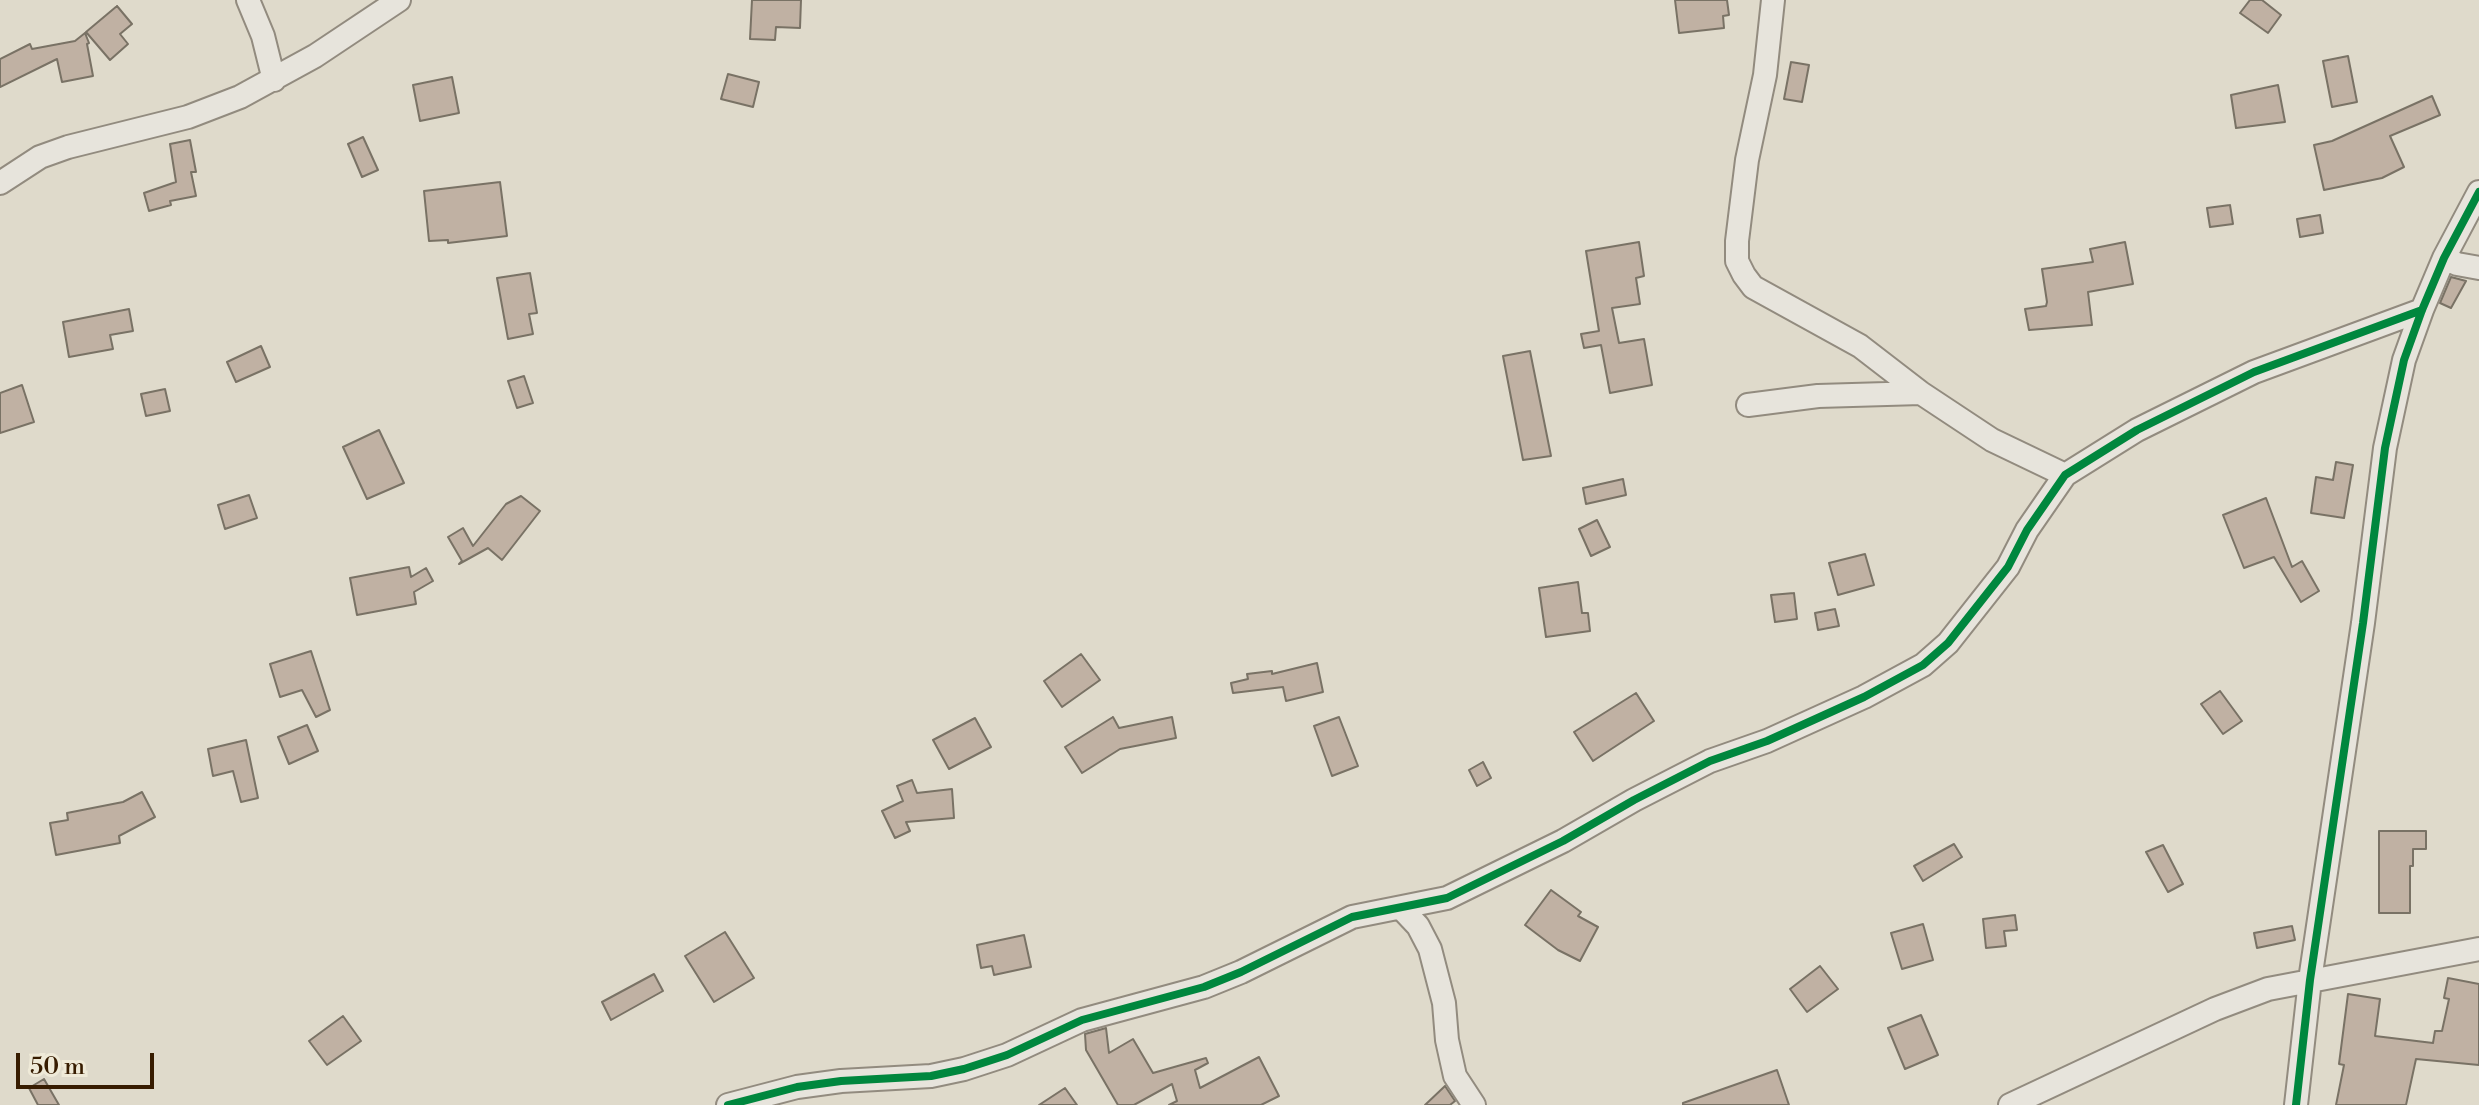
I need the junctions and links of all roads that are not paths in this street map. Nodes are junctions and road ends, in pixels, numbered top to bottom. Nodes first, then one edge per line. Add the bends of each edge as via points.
1 (248, 0) edge
2 (399, 0) edge
3 (1773, 0) edge
4 (274, 80) junction
5 (0, 183) edge
6 (2479, 192) edge
7 (2444, 258) junction
8 (2479, 268) edge
9 (2422, 310) junction
10 (1921, 393) junction
11 (1748, 405) dead end
12 (2065, 475) junction
13 (1401, 908) junction
14 (2479, 949) edge
15 (2310, 980) junction
16 (728, 1105) edge
17 (1474, 1105) edge
18 (2010, 1105) edge
19 (2296, 1105) edge

1 - 4 street
2 - 4 street
3 - 10 street via 1737,261 1753,287 1860,346
4 - 5 street via 188,117 40,157
6 - 7 street
7 - 8 street
7 - 9 street
9 - 12 street via 2254,372 2137,430
9 - 15 street via 2404,360 2385,448
10 - 11 street via 1818,396
10 - 12 street via 1992,440
12 - 13 street via 2008,567 1948,643 1923,665 1767,741 1710,761 1447,898
13 - 16 street via 1352,917 1204,987 1082,1020 964,1069 797,1087
13 - 17 street via 1430,949 1455,1076
14 - 15 street
15 - 18 street via 2215,1009
15 - 19 street

